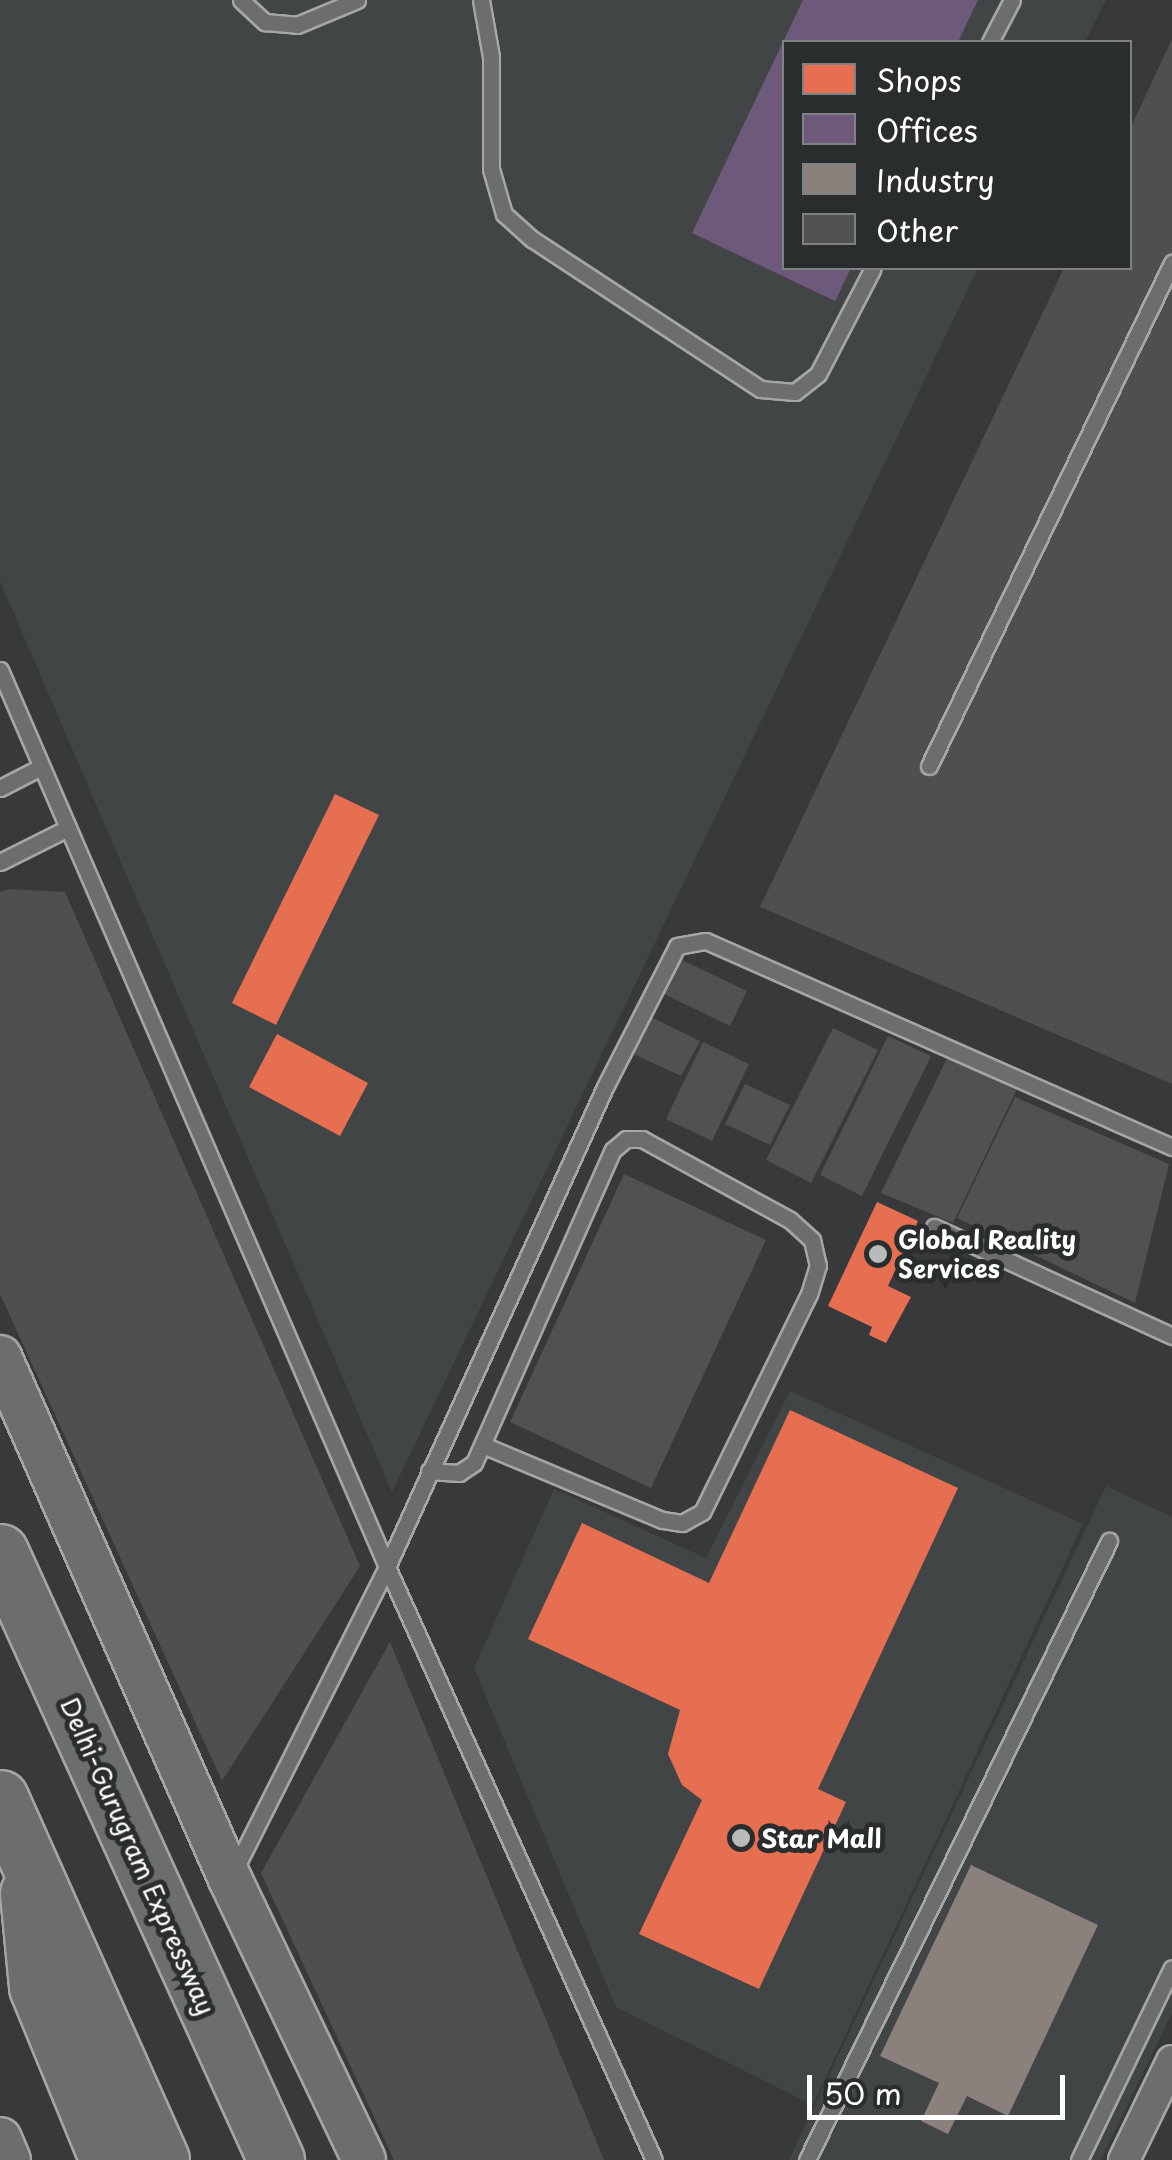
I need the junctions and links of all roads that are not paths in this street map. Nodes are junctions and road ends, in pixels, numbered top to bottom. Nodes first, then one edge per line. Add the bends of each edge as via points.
1 (240, 0) edge
2 (357, 0) edge
3 (481, 0) edge
4 (1012, 0) edge
5 (991, 40) edge
6 (1172, 263) edge
7 (872, 270) edge
8 (0, 670) edge
9 (929, 766) dead end
10 (41, 767) junction
11 (0, 788) edge
12 (68, 828) junction
13 (0, 862) edge
14 (1172, 1148) edge
15 (934, 1227) dead end
16 (1172, 1336) edge
17 (0, 1356) edge
18 (483, 1445) junction
19 (428, 1470) junction
20 (1109, 1540) dead end
21 (0, 1552) edge
22 (387, 1567) junction
23 (0, 1798) edge
24 (28, 1860) junction
25 (230, 1879) junction
26 (1172, 1968) edge
27 (1172, 2061) edge
28 (108, 2160) edge
29 (161, 2160) edge
30 (276, 2160) edge
31 (364, 2160) edge
32 (654, 2160) edge
33 (806, 2160) edge
34 (1079, 2160) edge
35 (1124, 2160) edge

1 - 2 lane via 265,22 297,24
3 - 7 lane via 491,57 491,169 504,214 532,239 760,388 795,392 818,374
4 - 5 lane
6 - 9 lane
8 - 10 lane
10 - 11 lane
10 - 12 lane
12 - 13 lane
12 - 22 lane
14 - 19 lane via 706,941 676,946
15 - 16 lane
17 - 25 main road
18 - 18 lane via 612,1150 626,1139 642,1139 790,1220 812,1240 818,1265 809,1294 702,1512 682,1523 662,1520
18 - 19 lane via 460,1473
19 - 22 lane
20 - 33 lane
21 - 30 highway, Delhi-Gurugram Expressway
22 - 25 lane
22 - 32 lane
23 - 24 highway
24 - 28 highway via 29,1950 37,1987
24 - 29 highway
25 - 31 main road
26 - 34 lane
27 - 35 street

